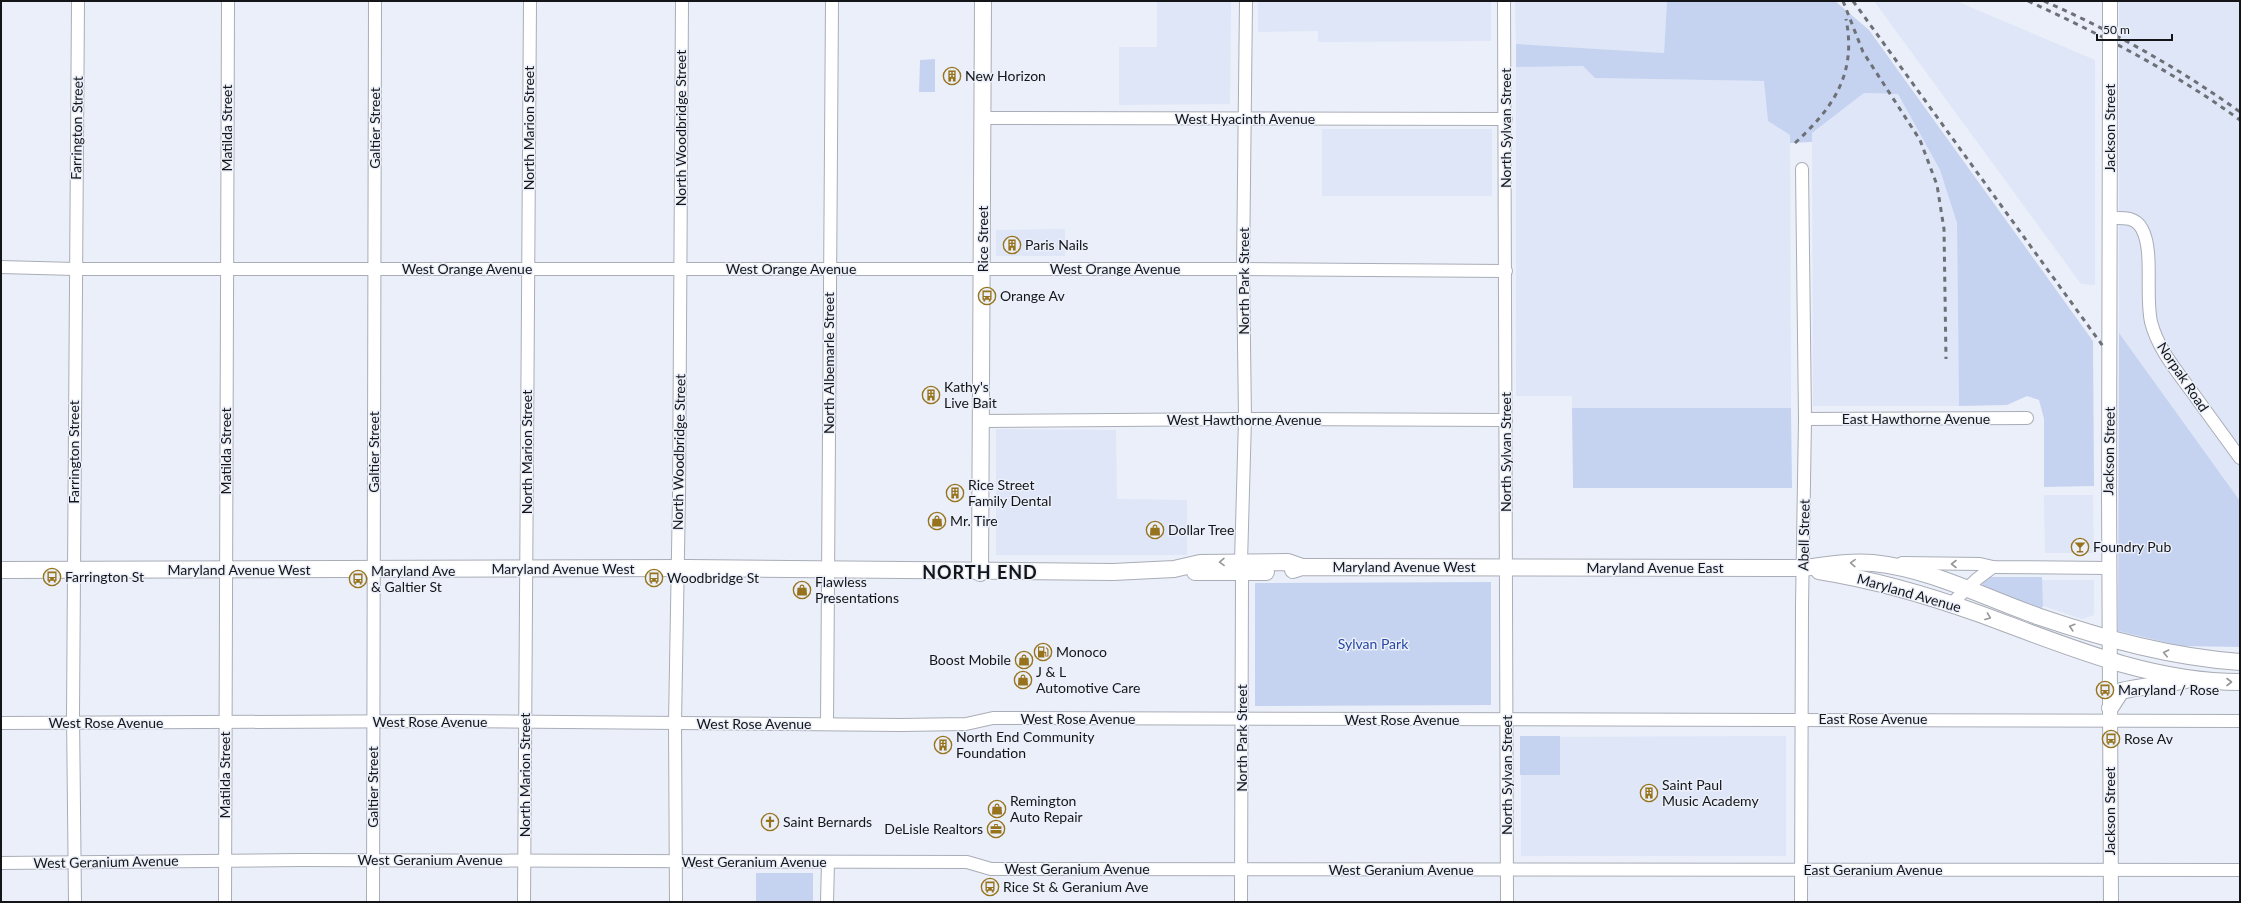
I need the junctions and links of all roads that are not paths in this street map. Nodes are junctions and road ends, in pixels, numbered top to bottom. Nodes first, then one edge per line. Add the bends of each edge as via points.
1 (78, 1) edge
2 (228, 1) edge
3 (375, 1) edge
4 (530, 1) edge
5 (682, 1) edge
6 (832, 1) edge
7 (983, 1) edge
8 (1246, 1) edge
9 (1504, 1) edge
10 (2110, 1) edge
11 (984, 118) junction
12 (1246, 119) junction
13 (1506, 119) junction
14 (1802, 169) dead end
15 (2110, 218) junction
16 (1, 267) edge
17 (830, 268) junction
18 (75, 269) junction
19 (226, 269) junction
20 (375, 269) junction
21 (528, 269) junction
22 (680, 269) junction
23 (983, 269) junction
24 (1243, 269) junction
25 (1506, 271) junction
26 (2026, 418) dead end
27 (1245, 419) junction
28 (1805, 419) junction
29 (1506, 420) junction
30 (982, 421) junction
31 (2240, 458) edge
32 (1873, 563) junction
33 (1505, 567) junction
34 (1993, 567) junction
35 (677, 568) junction
36 (1241, 568) junction
37 (1804, 568) junction
38 (2109, 568) junction
39 (373, 569) junction
40 (827, 569) junction
41 (1, 570) edge
42 (74, 570) junction
43 (225, 570) junction
44 (525, 570) junction
45 (980, 572) junction
46 (1967, 588) junction
47 (1951, 604) junction
48 (2110, 638) junction
49 (2110, 660) junction
50 (2240, 662) edge
51 (2191, 679) junction
52 (2240, 682) edge
53 (2110, 714) junction
54 (1802, 718) junction
55 (1507, 719) junction
56 (1242, 720) junction
57 (2240, 721) edge
58 (225, 722) junction
59 (373, 722) junction
60 (524, 722) junction
61 (73, 723) junction
62 (675, 723) junction
63 (1, 724) edge
64 (827, 724) junction
65 (373, 860) junction
66 (525, 860) junction
67 (225, 861) junction
68 (676, 862) junction
69 (1, 863) edge
70 (75, 863) junction
71 (828, 863) junction
72 (2110, 869) junction
73 (1242, 870) junction
74 (1507, 870) junction
75 (1801, 870) junction
76 (2240, 870) edge
77 (75, 902) edge
78 (225, 902) edge
79 (372, 902) edge
80 (524, 902) edge
81 (676, 902) edge
82 (828, 902) edge
83 (1241, 902) edge
84 (1507, 902) edge
85 (1801, 902) edge
86 (2111, 902) edge

1 - 18 street, Farrington Street
2 - 19 street, Matilda Street
3 - 20 street, Galtier Street
4 - 21 street, North Marion Street
5 - 22 street, North Woodbridge Street
6 - 17 street, North Albemarle Street
7 - 11 main road, Rice Street
8 - 12 street, North Park Street
9 - 13 street, North Sylvan Street
10 - 15 street, Jackson Street, bridge
11 - 12 street, West Hyacinth Avenue
11 - 23 main road, Rice Street
12 - 13 street, West Hyacinth Avenue
12 - 24 street, North Park Street
13 - 25 street, North Sylvan Street
14 - 28 street, Abell Street
15 - 31 street, Norpak Road via 2129,218 2143,230 2147,248 2148,305 2158,341 2170,362
15 - 38 street, Jackson Street
16 - 18 street, West Orange Avenue
17 - 22 street, West Orange Avenue
17 - 23 street, West Orange Avenue
17 - 40 street, North Albemarle Street
18 - 19 street, West Orange Avenue
18 - 42 street, Farrington Street
19 - 20 street, West Orange Avenue
19 - 43 street, Matilda Street
20 - 21 street, West Orange Avenue
20 - 39 street, Galtier Street
21 - 22 street, West Orange Avenue
21 - 44 street, North Marion Street via 528,492
22 - 35 street, North Woodbridge Street
23 - 24 street, West Orange Avenue
23 - 30 main road, Rice Street
24 - 25 street, West Orange Avenue
24 - 27 street, North Park Street
25 - 29 street, North Sylvan Street
26 - 28 street, East Hawthorne Avenue
27 - 29 street, West Hawthorne Avenue
27 - 30 street, West Hawthorne Avenue
27 - 36 street, North Park Street
28 - 37 street, Abell Street
29 - 33 street, North Sylvan Street
30 - 45 main road, Rice Street
34 -> 32 street via 1980,564
32 -> 37 main road, Maryland Avenue via 1843,562
32 - 46 main road, Maryland Avenue via 1908,569
33 - 36 main road, Maryland Avenue West via 1302,567 1288,562 1255,564
33 - 37 main road, Maryland Avenue East
33 - 55 street, North Sylvan Street
34 - 38 street
34 - 46 street
35 - 40 main road, Maryland Avenue West
35 - 44 main road, Maryland Avenue West
35 - 62 street, North Woodbridge Street
36 - 45 main road, Maryland Avenue West via 1201,573 1174,569 1112,572
36 - 56 street, North Park Street
37 - 47 main road, Maryland Avenue via 1880,582
37 - 54 street, Abell Street
38 - 48 street, Jackson Street
39 - 43 main road, Maryland Avenue West
39 - 44 main road, Maryland Avenue West
39 - 59 street, Galtier Street
40 - 45 main road, Maryland Avenue West
40 - 64 street, North Albemarle Street
41 - 42 main road, Maryland Avenue West
42 - 43 main road, Maryland Avenue West
42 - 61 street, Farrington Street
43 - 58 street, Matilda Street
44 - 60 street, North Marion Street
46 - 47 street
48 -> 46 main road, Maryland Avenue via 2036,615
47 -> 49 main road, Maryland Avenue
48 - 49 street, Jackson Street
50 -> 48 main road, Maryland Avenue via 2175,655
49 - 51 main road, Maryland Avenue
49 - 53 street, Jackson Street
51 -> 52 main road, Maryland Avenue
51 - 53 main road via 2121,691
53 - 54 street, East Rose Avenue
53 - 57 street, East Rose Avenue
53 - 72 street, Jackson Street
54 - 55 street, East Rose Avenue
54 - 75 street, Abell Street
55 - 56 street, West Rose Avenue
55 - 74 street, North Sylvan Street
56 - 64 street, West Rose Avenue via 992,718 966,724
56 - 73 street, North Park Street
58 - 59 street, West Rose Avenue
58 - 61 street, West Rose Avenue
58 - 67 street, Matilda Street
59 - 60 street, West Rose Avenue
59 - 65 street, Galtier Street
60 - 62 street, West Rose Avenue
60 - 66 street, North Marion Street
61 - 63 street, West Rose Avenue
61 - 70 street, Farrington Street
62 - 64 street, West Rose Avenue
62 - 68 street, North Woodbridge Street
65 - 66 street, West Geranium Avenue
65 - 67 street, West Geranium Avenue
65 - 79 street, Galtier Street
66 - 68 street, West Geranium Avenue
66 - 80 street, North Marion Street
67 - 70 street, West Geranium Avenue
67 - 78 street, Matilda Street
68 - 71 street, West Geranium Avenue
68 - 81 street, North Woodbridge Street
69 - 70 street, West Geranium Avenue
70 - 77 street, Farrington Street
71 - 73 street, West Geranium Avenue via 967,862 991,869
71 - 82 street
72 - 75 street, East Geranium Avenue
72 - 76 street, East Geranium Avenue
72 - 86 street, Jackson Street
73 - 74 street, West Geranium Avenue
73 - 83 street, North Park Street
74 - 75 street, East Geranium Avenue
74 - 84 street, North Sylvan Street
75 - 85 street, Abell Street

